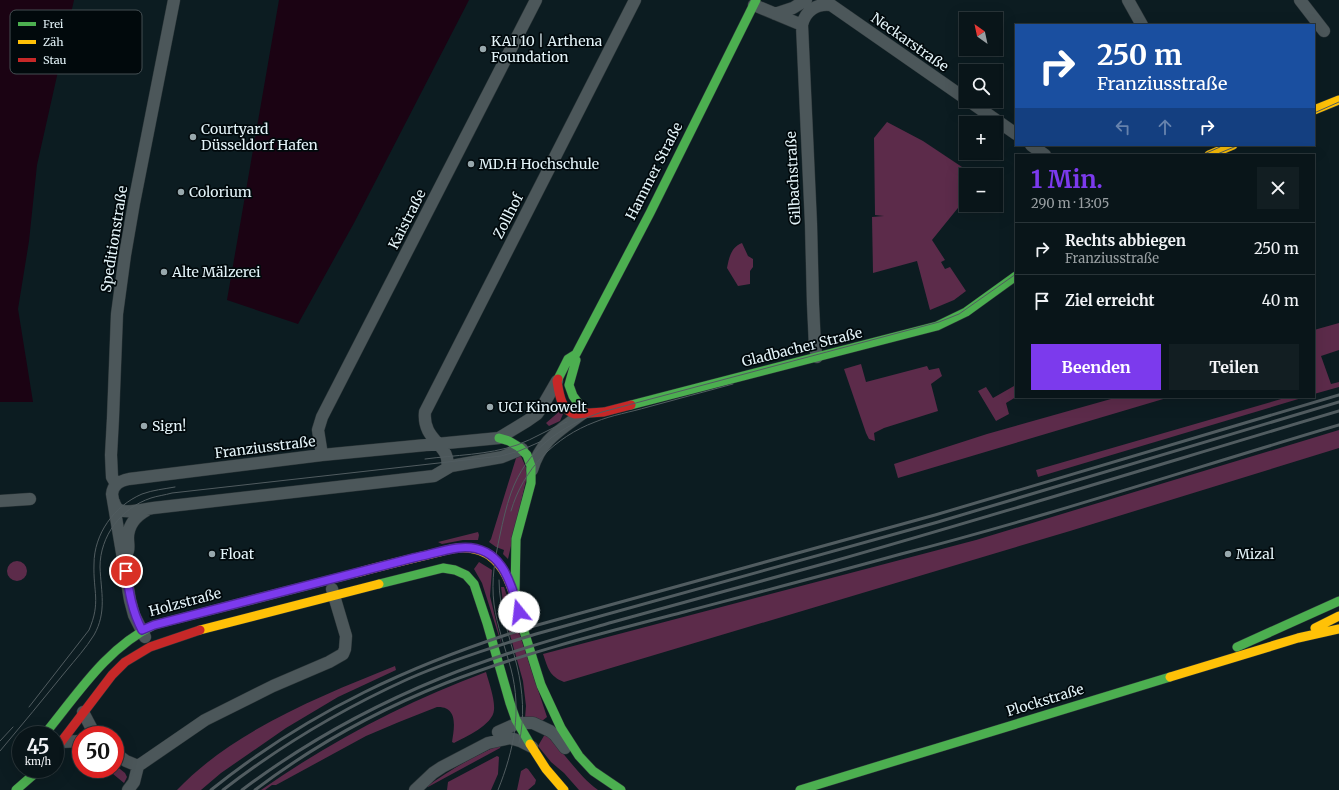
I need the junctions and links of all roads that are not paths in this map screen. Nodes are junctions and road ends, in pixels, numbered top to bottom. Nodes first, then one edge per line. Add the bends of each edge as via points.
1 (174, 0) edge
2 (536, 0) edge
3 (635, 0) edge
4 (806, 0) edge
5 (1128, 0) edge
6 (1300, 0) edge
7 (755, 2) edge
8 (775, 14) junction
9 (1141, 24) edge
10 (802, 26) junction
11 (1324, 31) dead end
12 (959, 94) edge
13 (1339, 100) edge
14 (979, 108) edge
15 (1315, 110) edge
16 (1015, 133) edge
17 (1032, 146) edge
18 (1230, 146) edge
19 (1213, 151) edge
20 (1044, 154) edge
21 (1015, 277) edge
22 (576, 354) junction
23 (817, 358) junction
24 (557, 381) junction
25 (583, 413) junction
26 (499, 438) junction
27 (438, 444) junction
28 (522, 450) junction
29 (322, 455) junction
30 (448, 468) junction
31 (532, 473) junction
32 (116, 484) junction
33 (30, 499) dead end
34 (0, 501) edge
35 (114, 502) junction
36 (153, 508) junction
37 (123, 556) junction
38 (330, 580) junction
39 (334, 595) junction
40 (515, 598) junction
41 (1339, 600) edge
42 (1339, 616) edge
43 (1339, 629) edge
44 (142, 630) junction
45 (1298, 638) junction
46 (150, 647) junction
47 (1216, 663) junction
48 (510, 703) junction
49 (83, 712) junction
50 (518, 723) junction
51 (51, 726) edge
52 (90, 726) edge
53 (498, 732) junction
54 (64, 738) edge
55 (488, 743) junction
56 (532, 747) junction
57 (580, 757) junction
58 (124, 760) edge
59 (138, 766) junction
60 (31, 778) edge
61 (19, 783) edge
62 (613, 787) edge
63 (818, 787) edge
64 (128, 790) edge
65 (415, 790) edge
66 (564, 790) edge
67 (621, 790) edge
68 (800, 790) edge

1 - 32 street, Speditionstraße via 132,211 117,314 111,455 112,476
2 - 29 street, Kaistraße via 322,417 318,430
3 - 27 street, Zollhof via 427,406 425,426
4 - 8 street
5 - 9 street
6 - 11 street
7 - 8 street
7 - 22 main road, Hammer Straße via 650,213
8 - 10 street
10 - 12 street, Neckarstraße via 803,18 813,8 831,4
10 - 23 street, Gilbachstraße via 812,304
13 - 15 main road
14 - 16 street
17 - 20 street
18 - 19 main road
21 - 23 main road, Gladbacher Straße via 966,312 944,323
22 - 24 main road, Hammer Straße via 568,359
22 - 25 main road, Hammer Straße via 569,389
23 - 25 main road, Gladbacher Straße via 604,412
24 - 25 main road via 559,396 566,408 571,413
24 - 26 street, Franziusstraße via 536,414
25 - 31 street via 548,439 537,455
26 - 27 street, Franziusstraße
26 - 28 main road, Franziusstraße via 512,442
27 - 29 street, Franziusstraße
27 - 30 street via 448,456
28 - 30 street via 502,457
28 - 31 main road via 530,462
29 - 32 street, Franziusstraße via 129,479
30 - 36 street via 434,476
31 - 40 main road via 516,534
32 - 35 street via 113,489
33 - 34 street
35 - 36 street via 116,508 121,511
35 - 37 street
36 - 37 street via 141,513 131,523 129,550
37 - 44 street via 130,600
38 - 39 street
38 - 40 main road, Holzstraße via 448,550 466,548 480,550 495,559 506,572
38 - 44 main road, Holzstraße
39 - 46 main road via 190,632
39 - 48 main road via 444,568 465,574 476,588
39 - 59 street via 347,643 339,657 212,716
40 - 57 main road via 546,700 566,738
41 - 47 main road via 1236,648
42 - 45 main road, Plockstraße
43 - 45 main road, Plockstraße
44 - 46 street
44 - 51 main road, Holzstraße via 106,658
45 - 47 main road, Plockstraße
46 - 49 main road via 119,668
47 - 63 main road, Plockstraße
48 - 50 main road
48 - 53 street via 507,721
49 - 52 street
49 - 54 main road
50 - 53 street
50 - 56 main road
50 - 57 street via 533,723 543,727 555,735 563,747
53 - 55 street
55 - 56 street via 510,738
55 - 65 street via 442,767
56 - 66 main road
57 - 62 main road
58 - 59 street
59 - 64 street via 134,782
60 - 61 main road
62 - 67 main road
63 - 68 main road, Plockstraße

